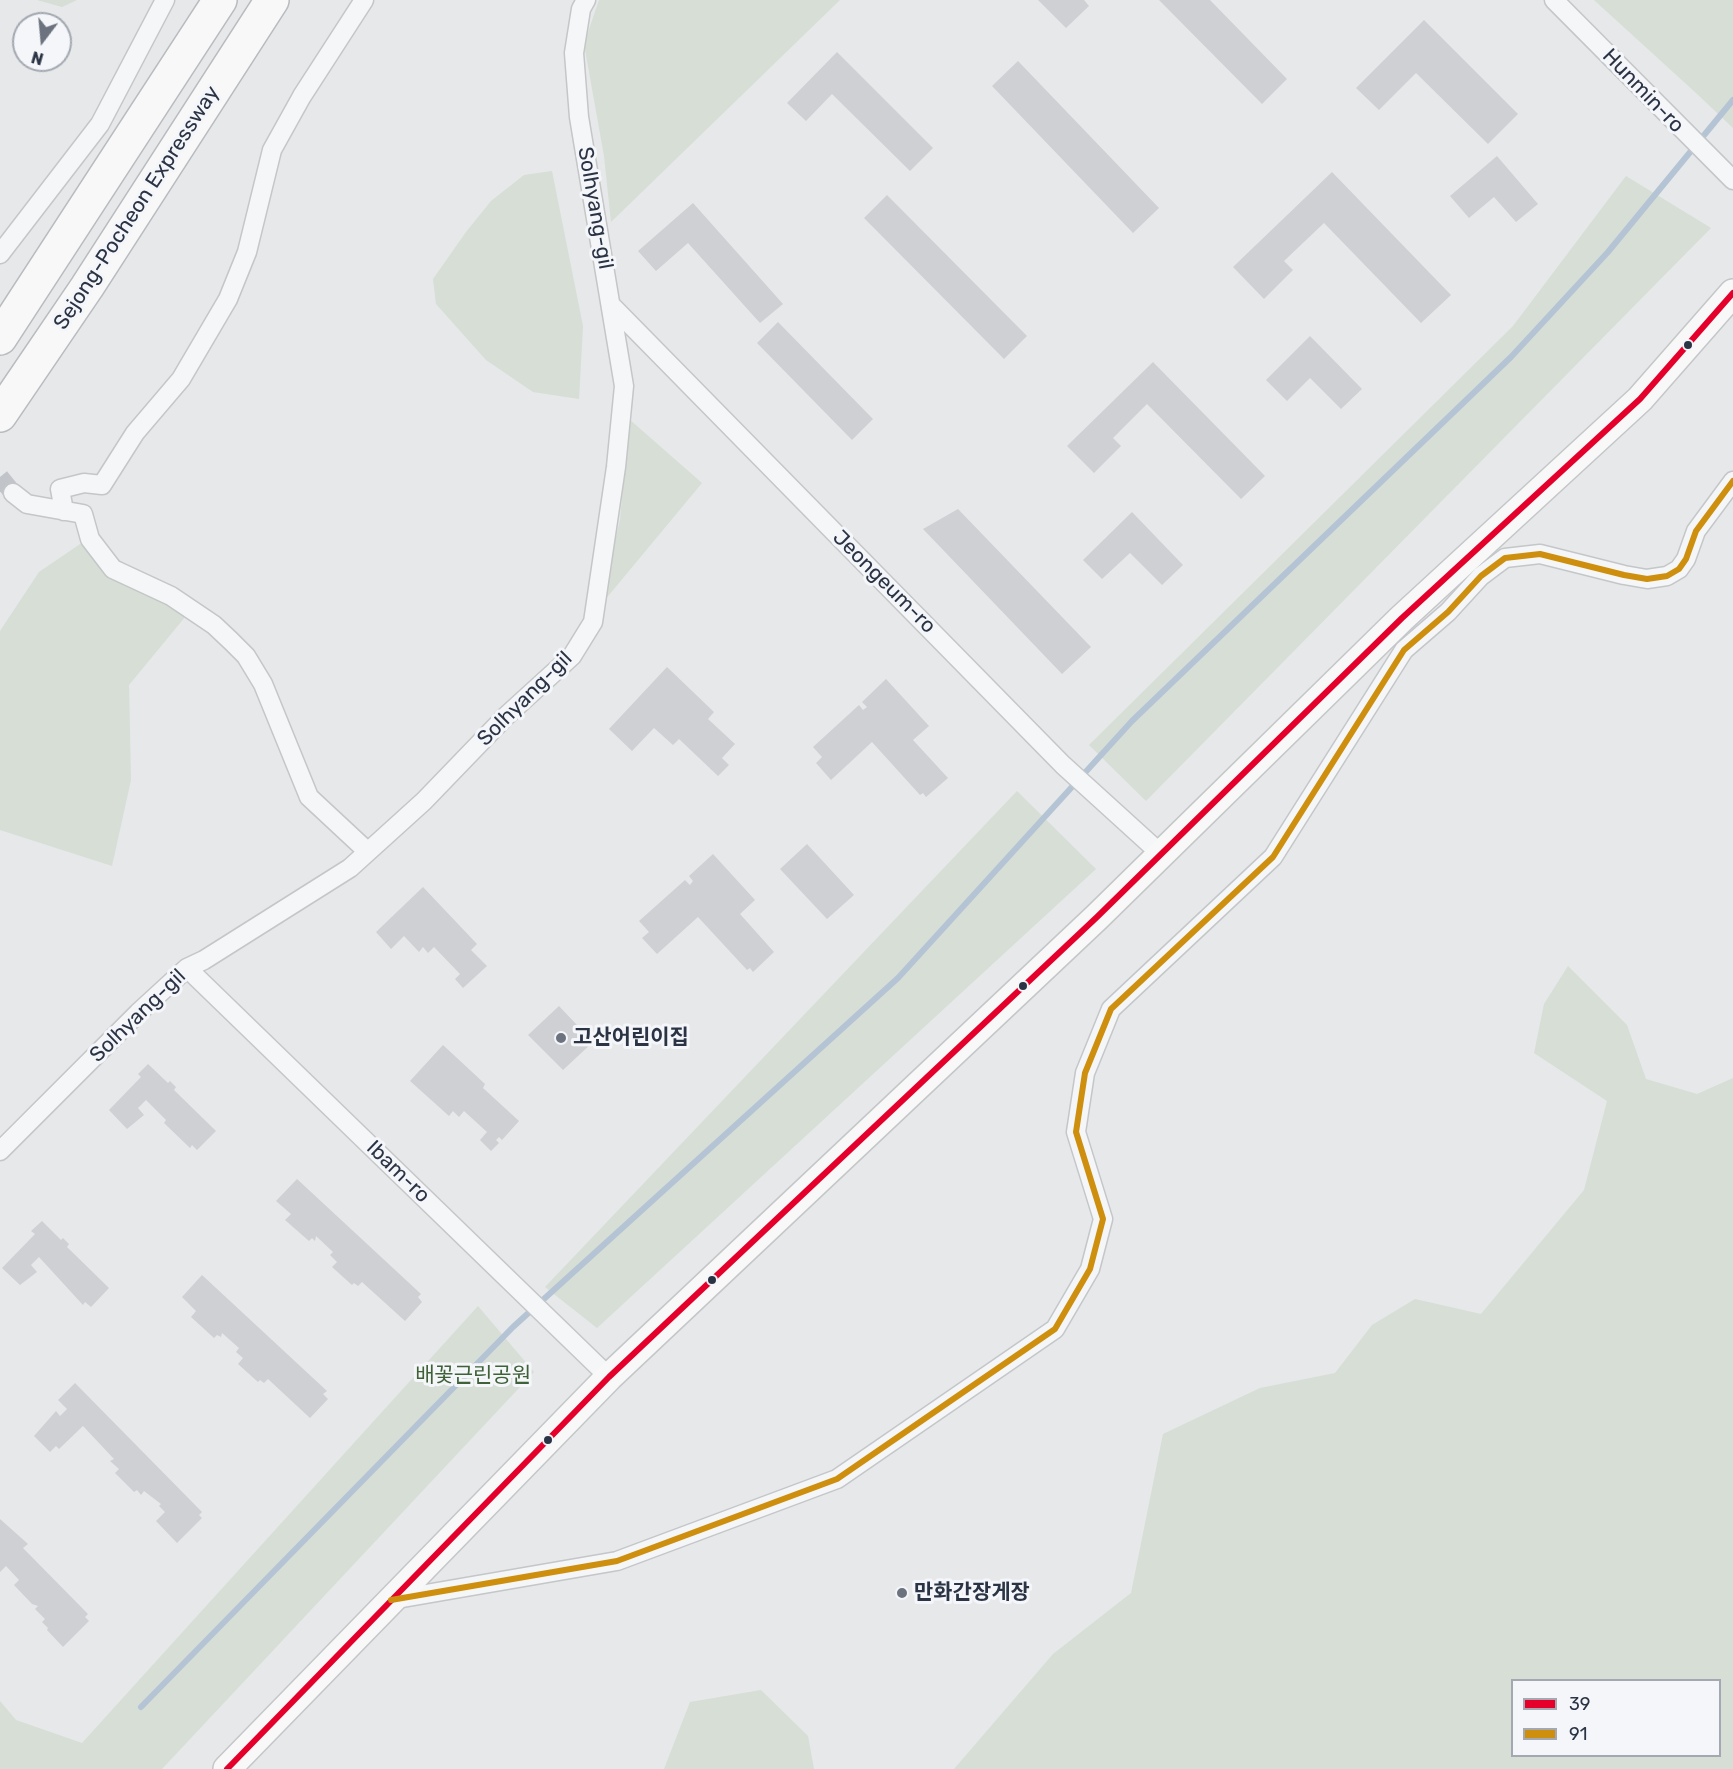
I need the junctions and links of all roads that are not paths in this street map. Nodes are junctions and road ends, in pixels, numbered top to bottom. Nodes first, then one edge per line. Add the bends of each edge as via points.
1 (165, 0) edge
2 (219, 0) edge
3 (272, 0) edge
4 (364, 0) edge
5 (586, 0) edge
6 (1554, 0) edge
7 (1727, 175) edge
8 (0, 254) edge
9 (1733, 293) edge
10 (612, 306) junction
11 (0, 338) edge
12 (0, 415) edge
13 (1733, 481) edge
14 (13, 493) tunnel mouth
15 (64, 511) junction
16 (367, 851) junction
17 (1161, 854) junction
18 (187, 968) junction
19 (0, 1151) edge
20 (609, 1377) junction
21 (391, 1600) junction
22 (227, 1769) edge

1 - 8 street via 100,124
2 - 11 highway, Sejong-Pocheon Expressway
3 - 12 highway, Sejong-Pocheon Expressway
4 - 15 street via 272,150 247,252 222,309 181,379 135,433 102,485 84,483 60,489
5 - 10 street, Solhyang-gil via 574,53 579,117
6 - 7 street, Hunmin-ro
9 - 17 street via 1640,399 1402,618
10 - 16 street, Solhyang-gil via 624,386 616,468 592,622 572,656 424,801
10 - 17 street, Jeongeum-ro via 1063,765
13 - 21 street via 1696,531 1679,569 1667,576 1647,579 1540,554 1505,558 1481,576 1448,612 1404,650 1273,857 1111,1009 1085,1073 1076,1132 1103,1219 1090,1269 1055,1329 837,1479 617,1561
14 - 15 street via 27,504
15 - 16 street via 83,514 90,539 113,569 171,596 231,640 263,684 309,796
16 - 18 street, Solhyang-gil via 351,868
17 - 20 street
18 - 19 street, Solhyang-gil
18 - 20 street, Ibam-ro
20 - 21 street
21 - 22 street

